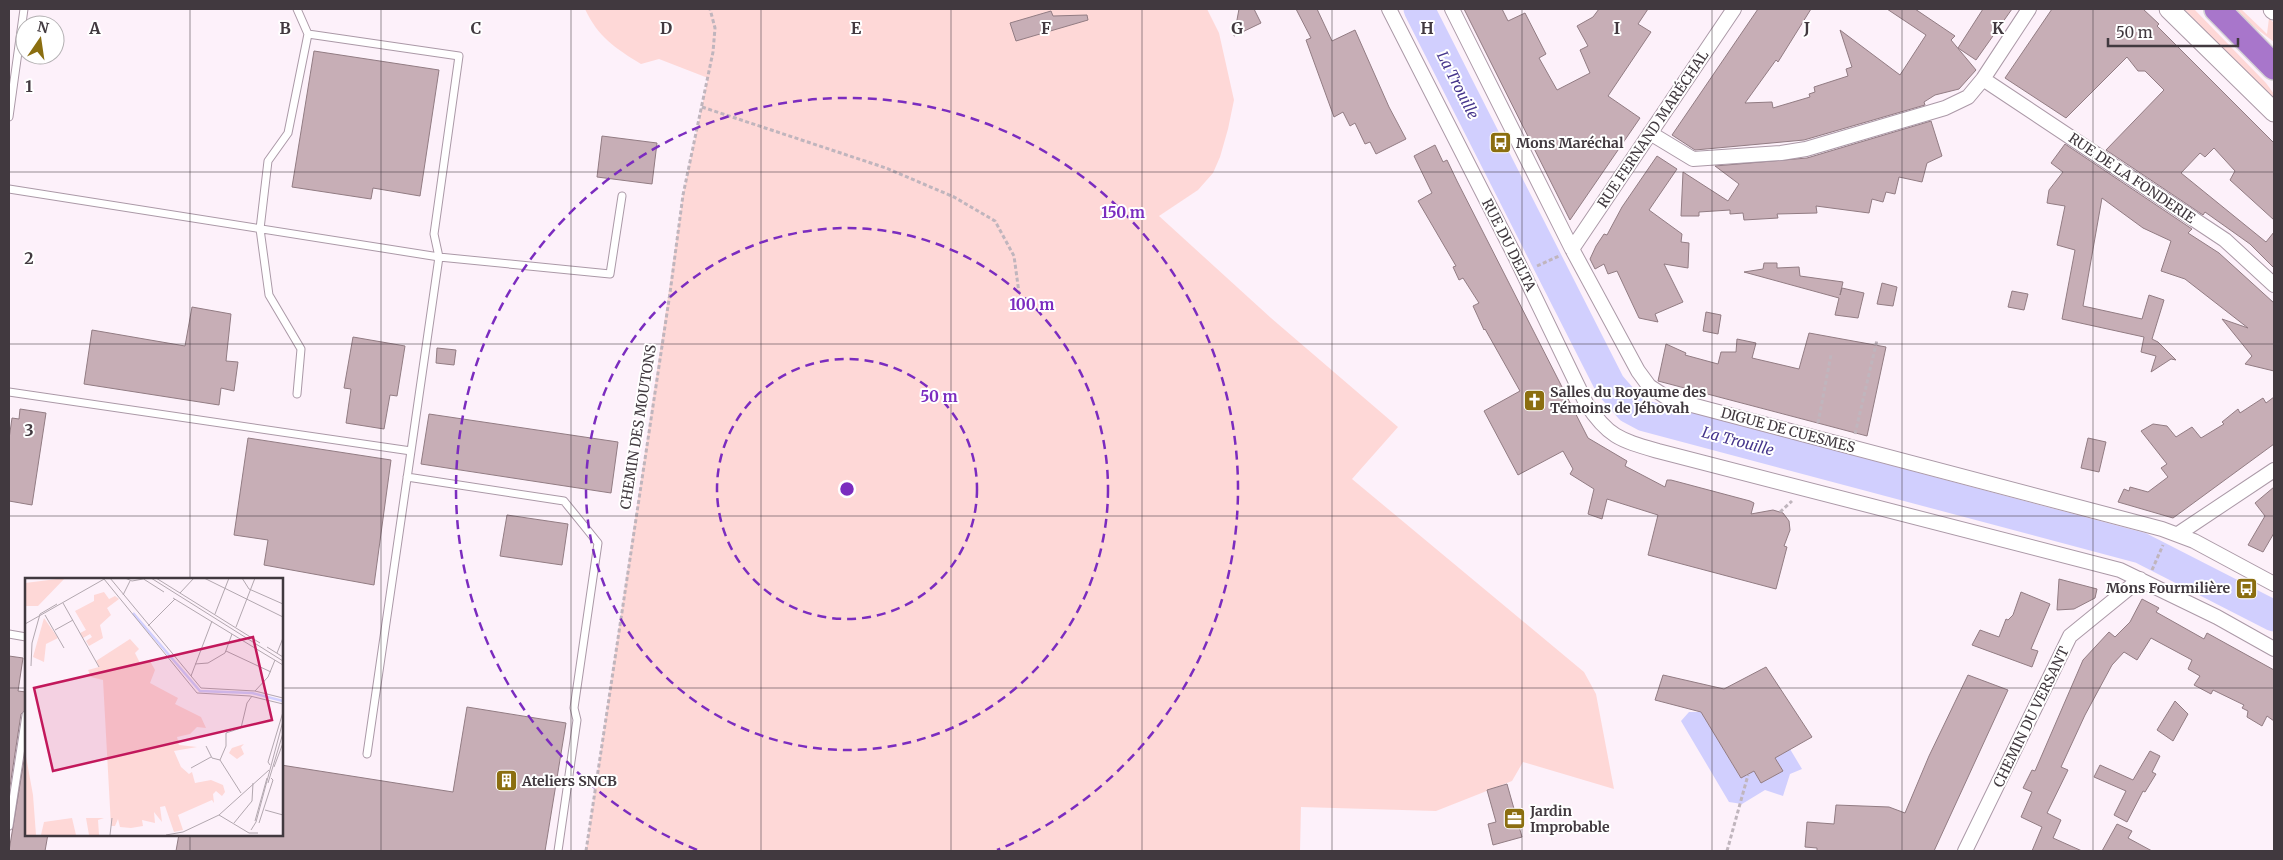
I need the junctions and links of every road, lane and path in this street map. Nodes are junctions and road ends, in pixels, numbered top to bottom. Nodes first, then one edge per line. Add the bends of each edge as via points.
1 (24, 9) edge
2 (297, 9) edge
3 (710, 9) edge
4 (1389, 9) edge
5 (1452, 9) edge
6 (1734, 9) edge
7 (2029, 9) edge
8 (2169, 9) edge
9 (2217, 9) edge
10 (308, 34) junction
11 (2243, 35) junction
12 (2274, 52) edge
13 (2274, 67) edge
14 (2274, 75) edge
15 (1983, 79) junction
16 (702, 107) junction
17 (2274, 112) edge
18 (9, 117) edge
19 (1650, 133) junction
20 (9, 189) edge
21 (622, 196) dead end
22 (260, 229) junction
23 (1567, 251) junction
24 (439, 257) junction
25 (1538, 268) dead end
26 (2274, 285) edge
27 (1020, 292) dead end
28 (1877, 340) dead end
29 (1831, 354) dead end
30 (9, 392) edge
31 (296, 394) dead end
32 (1815, 437) junction
33 (1852, 447) junction
34 (411, 451) junction
35 (2274, 470) edge
36 (407, 477) junction
37 (1795, 499) dead end
38 (1780, 512) dead end
39 (2178, 534) junction
40 (2162, 544) dead end
41 (2146, 575) junction
42 (2274, 584) edge
43 (9, 634) edge
44 (25, 637) edge
45 (2274, 649) edge
46 (25, 722) edge
47 (367, 754) dead end
48 (1748, 775) dead end
49 (9, 826) edge
50 (558, 851) edge
51 (586, 851) edge
52 (1726, 851) edge
53 (1965, 851) edge

1 - 18 lane
2 - 10 lane
3 - 16 path, CHEMIN DES MOUTONS via 715,28
4 - 41 street, RUE DU DELTA via 1599,424 1631,443 1658,451
5 - 23 street, DIGUE DE CUESMES
6 - 19 street, RUE FERNAND MARÉCHAL
7 - 15 street
8 - 17 street
9 - 11 highway
10 - 22 lane via 288,133 268,161
10 - 24 lane via 459,56 434,234
11 - 12 highway
11 - 13 highway
11 - 14 highway
15 - 19 street via 1968,97 1945,108 1781,154 1693,159
15 - 26 street, RUE DE LA FONDERIE via 2225,240
16 - 27 path via 886,168 954,197 987,216 995,221 1014,256
16 - 51 path, CHEMIN DES MOUTONS via 683,194
19 - 23 street, RUE FERNAND MARÉCHAL
20 - 22 lane
21 - 24 lane via 610,274
22 - 24 lane
22 - 31 lane via 269,295 302,349
23 - 25 path
23 - 32 street, DIGUE DE CUESMES via 1648,386 1669,398
24 - 34 lane
28 - 33 path
29 - 32 path
30 - 34 lane
32 - 33 street, DIGUE DE CUESMES
33 - 39 street, DIGUE DE CUESMES
34 - 36 lane
35 - 39 street
36 - 47 lane
36 - 50 lane via 564,501 598,543 574,708 577,720
37 - 38 path
39 - 42 street, DIGUE DE CUESMES
40 - 41 path
41 - 45 street
41 - 53 street, CHEMIN DU VERSANT via 2070,636
43 - 44 lane
46 - 49 lane
48 - 52 path

